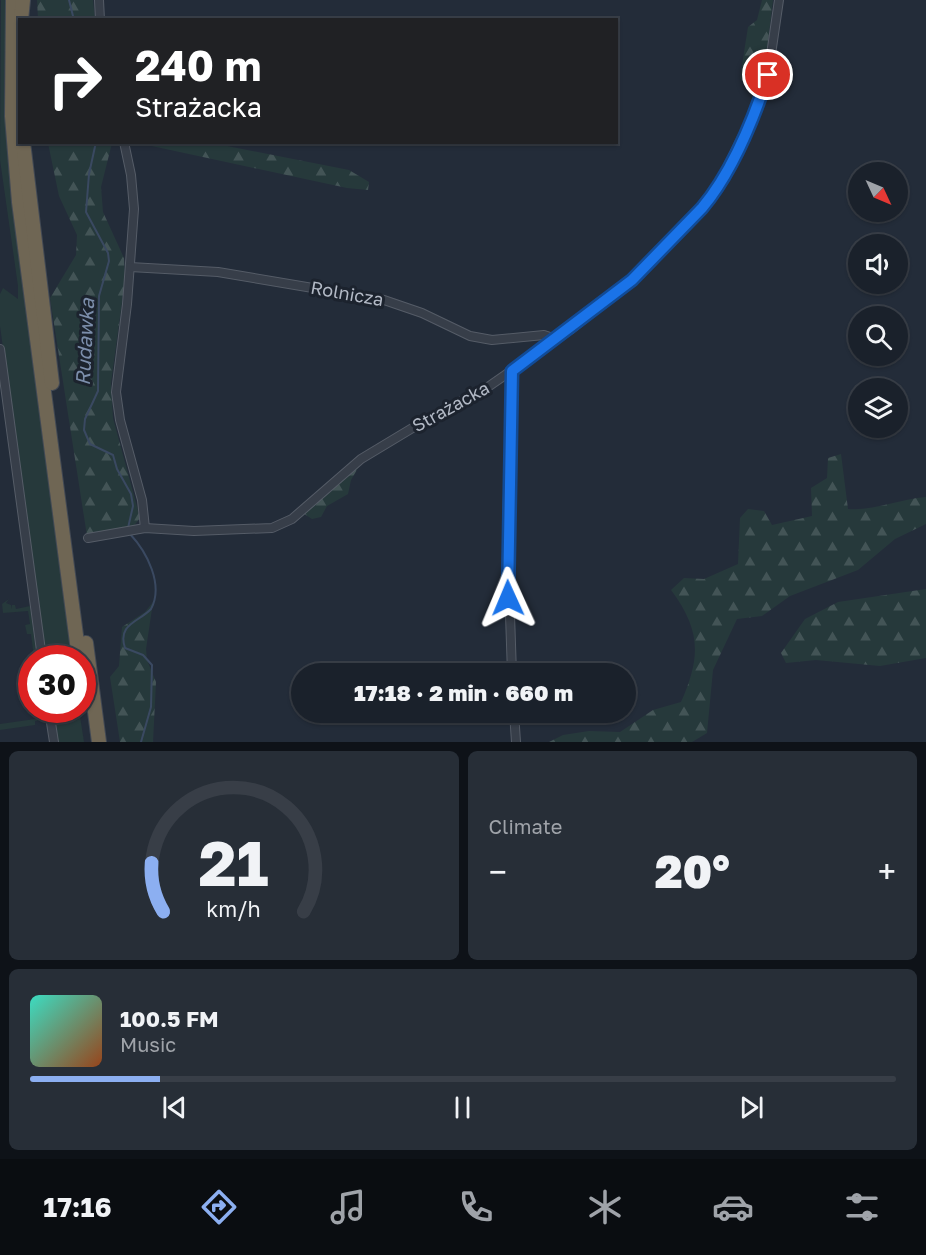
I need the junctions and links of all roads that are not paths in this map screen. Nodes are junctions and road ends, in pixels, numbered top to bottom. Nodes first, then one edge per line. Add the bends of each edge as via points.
1 (13, 0) edge
2 (23, 0) edge
3 (99, 0) edge
4 (779, 0) edge
5 (21, 18) edge
6 (100, 18) edge
7 (23, 144) edge
8 (124, 144) edge
9 (130, 267) junction
10 (556, 339) junction
11 (0, 349) edge
12 (512, 371) junction
13 (145, 528) junction
14 (88, 538) dead end
15 (40, 645) edge
16 (77, 645) edge
17 (512, 663) edge
18 (51, 723) edge
19 (87, 723) edge
20 (515, 723) edge
21 (54, 742) edge
22 (90, 742) edge
23 (99, 742) edge
24 (516, 742) edge

1 - 16 highway via 12,116 19,202
2 - 5 highway
3 - 6 street
4 - 10 street, Strażacka via 768,75 759,103 712,196 632,280
7 - 23 highway
8 - 9 street via 133,201
9 - 10 street, Rolnicza via 218,272 384,300 470,336 492,340 544,335
9 - 13 street via 116,392
10 - 12 street, Strażacka
11 - 15 street
12 - 13 street, Strażacka via 361,459 292,519 272,528
12 - 17 street via 507,525
13 - 14 street, Strażacka
18 - 21 street
19 - 22 highway
20 - 24 street

